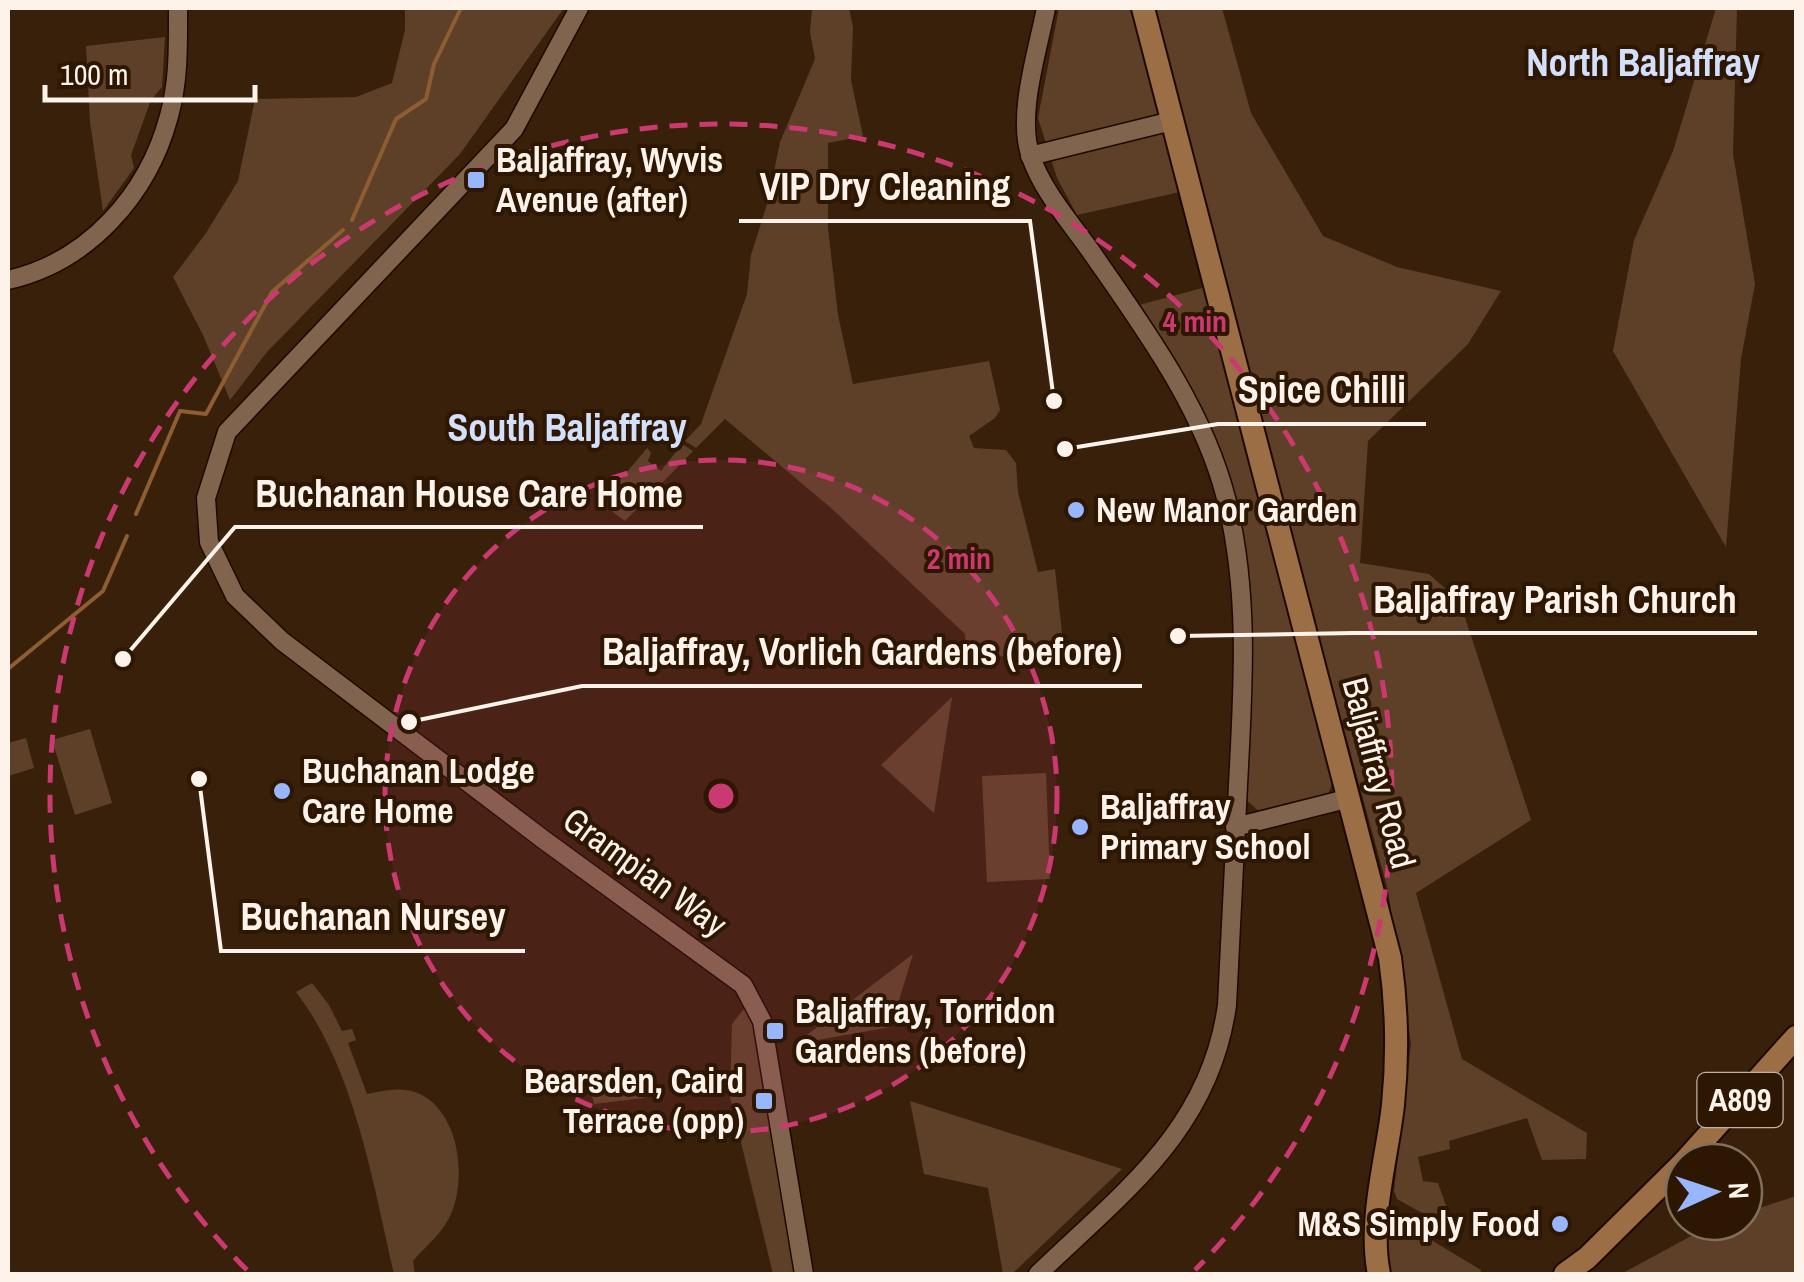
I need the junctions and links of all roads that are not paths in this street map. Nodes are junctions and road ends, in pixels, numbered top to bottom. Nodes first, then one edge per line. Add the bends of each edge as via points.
1 (178, 8) edge
2 (579, 8) edge
3 (1046, 8) edge
4 (1142, 8) edge
5 (1172, 121) junction
6 (1030, 156) junction
7 (8, 280) edge
8 (1350, 798) junction
9 (1235, 827) junction
10 (1796, 1037) edge
11 (1702, 1142) edge
12 (1664, 1182) edge
13 (804, 1274) edge
14 (1038, 1274) edge
15 (1379, 1274) edge
16 (1565, 1274) edge

1 - 7 street via 170,116 133,193 99,234 70,255
2 - 13 street, Grampian Way via 514,129 227,432 206,498 210,542 235,596 276,636 743,985 762,1021
3 - 6 street via 1026,118
4 - 5 main road, Baljaffray Road
5 - 6 street
5 - 8 main road, Baljaffray Road
6 - 9 street via 1181,389 1225,494 1244,611
8 - 9 street
8 - 15 main road, Baljaffray Road via 1395,994 1396,1068 1376,1241
9 - 14 street via 1227,1005 1200,1095 1161,1155
10 - 11 main road, A809
12 - 16 main road, A809

